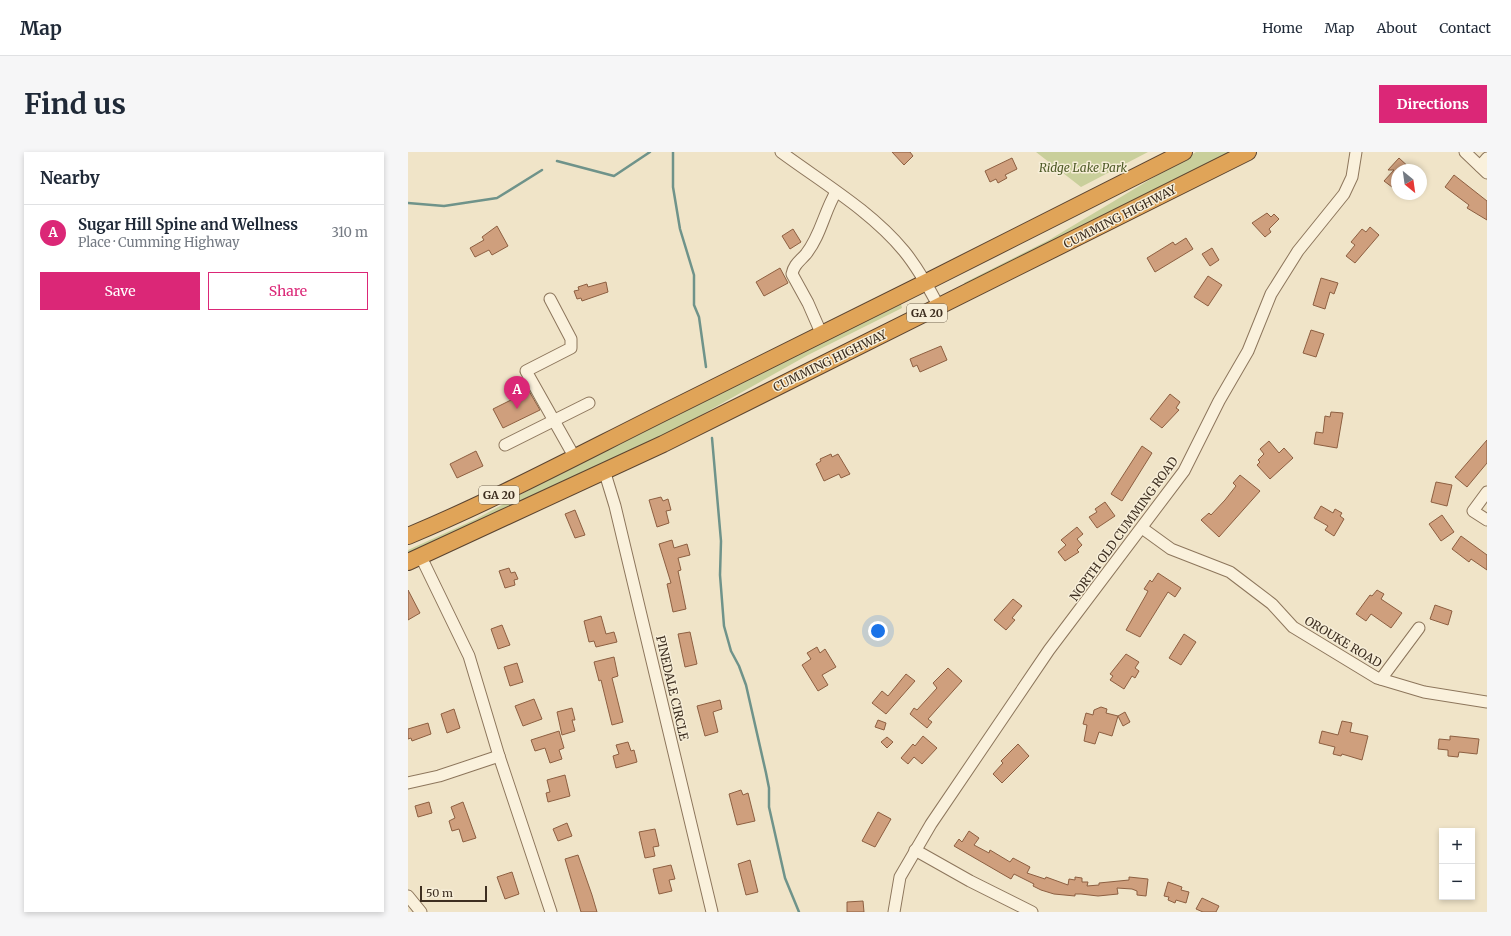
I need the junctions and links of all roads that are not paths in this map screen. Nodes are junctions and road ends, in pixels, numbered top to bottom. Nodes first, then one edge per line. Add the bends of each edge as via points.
1 (781, 152) edge
2 (1184, 152) edge
3 (1248, 152) edge
4 (1356, 152) edge
5 (1465, 152) edge
6 (1484, 166) edge
7 (836, 192) junction
8 (926, 283) junction
9 (550, 299) dead end
10 (940, 307) junction
11 (822, 335) junction
12 (589, 403) dead end
13 (554, 422) junction
14 (505, 445) dead end
15 (575, 458) junction
16 (604, 470) junction
17 (1487, 492) edge
18 (1487, 520) edge
19 (1142, 528) junction
20 (408, 536) edge
21 (414, 560) edge
22 (1419, 628) dead end
23 (1381, 679) junction
24 (1487, 702) edge
25 (499, 756) junction
26 (408, 783) edge
27 (915, 850) junction
28 (408, 896) edge
29 (421, 912) edge
30 (551, 912) edge
31 (712, 912) edge
32 (894, 912) edge
33 (1032, 912) edge

1 - 7 street
2 - 8 highway, GA 20
3 - 10 highway, CUMMING HIGHWAY / GA 20
4 - 19 street, NORTH OLD CUMMING ROAD via 1352,177 1344,194 1298,251 1270,294 1248,351 1219,401 1184,471
5 - 6 street
7 - 8 street via 887,232 905,251
7 - 11 street via 818,235 794,266 792,274
8 - 10 street
8 - 11 highway, GA 20
9 - 13 street via 571,339 571,348 526,372
10 - 16 highway, CUMMING HIGHWAY / GA 20 via 663,444
11 - 15 highway, GA 20
12 - 13 street
13 - 14 street
13 - 15 street
15 - 20 highway, GA 20 via 457,516
16 - 21 highway, CUMMING HIGHWAY / GA 20
16 - 31 street, PINEDALE CIRCLE via 615,506
17 - 18 street via 1473,510
19 - 23 street, OROUKE ROAD via 1171,549 1230,572 1272,604 1292,626
19 - 27 street, NORTH OLD CUMMING ROAD via 1040,662
21 - 25 street via 469,656
22 - 23 street
23 - 24 street, OROUKE ROAD via 1424,692
25 - 26 street via 439,776
25 - 30 street
27 - 32 street, NORTH OLD CUMMING ROAD via 900,877
27 - 33 street
28 - 29 street

